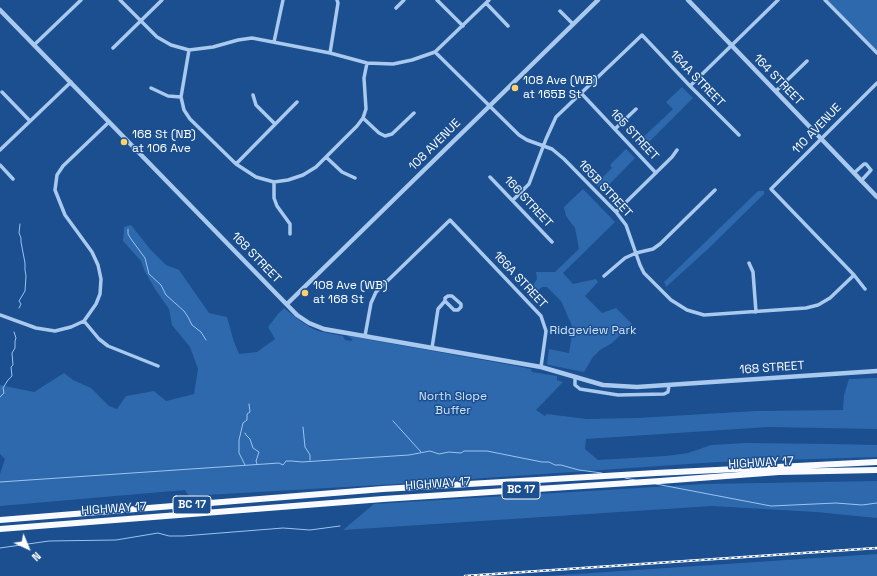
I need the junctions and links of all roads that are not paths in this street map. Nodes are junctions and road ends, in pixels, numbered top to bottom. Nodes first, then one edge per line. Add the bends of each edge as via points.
1 (81, 0) edge
2 (120, 0) edge
3 (162, 0) edge
4 (283, 0) edge
5 (337, 0) edge
6 (404, 0) edge
7 (437, 0) edge
8 (598, 0) edge
9 (688, 0) edge
10 (778, 0) edge
11 (825, 0) edge
12 (487, 2) edge
13 (396, 8) dead end
14 (0, 10) edge
15 (560, 11) dead end
16 (140, 21) junction
17 (573, 24) junction
18 (463, 26) junction
19 (508, 26) dead end
20 (274, 42) junction
21 (34, 45) junction
22 (731, 45) junction
23 (113, 48) dead end
24 (189, 50) junction
25 (435, 52) junction
26 (330, 53) junction
27 (877, 53) edge
28 (807, 61) dead end
29 (368, 63) junction
30 (71, 82) junction
31 (877, 83) edge
32 (690, 86) junction
33 (151, 88) dead end
34 (776, 91) junction
35 (2, 92) dead end
36 (581, 93) junction
37 (253, 95) dead end
38 (181, 97) junction
39 (297, 102) dead end
40 (490, 106) junction
41 (636, 108) dead end
42 (414, 113) dead end
43 (363, 118) junction
44 (30, 121) junction
45 (109, 122) junction
46 (275, 124) junction
47 (615, 130) junction
48 (739, 135) dead end
49 (821, 138) junction
50 (544, 146) junction
51 (0, 150) edge
52 (677, 150) dead end
53 (326, 157) junction
54 (236, 164) junction
55 (0, 165) edge
56 (656, 173) junction
57 (854, 173) junction
58 (490, 177) dead end
59 (355, 178) dead end
60 (13, 179) dead end
61 (861, 180) junction
62 (274, 182) junction
63 (715, 190) dead end
64 (877, 197) edge
65 (513, 200) junction
66 (616, 212) junction
67 (290, 234) dead end
68 (552, 242) dead end
69 (636, 253) junction
70 (749, 263) dead end
71 (854, 275) junction
72 (604, 276) dead end
73 (865, 289) dead end
74 (445, 301) junction
75 (287, 304) junction
76 (756, 312) junction
77 (0, 315) edge
78 (84, 321) junction
79 (365, 336) junction
80 (432, 348) junction
81 (158, 366) dead end
82 (541, 367) junction
83 (877, 371) edge
84 (575, 377) junction
85 (669, 385) junction
86 (877, 462) edge
87 (877, 470) edge
88 (0, 520) edge
89 (0, 529) edge

1 - 21 street
2 - 16 street
3 - 16 street
4 - 20 street
5 - 26 street
6 - 13 street
7 - 18 street
8 - 17 street, 108 AVENUE
9 - 22 street, 164 STREET
10 - 22 street
11 - 27 street
12 - 18 street
12 - 19 street
14 - 21 street, 168 STREET
15 - 17 street
16 - 23 street
16 - 24 street via 157,37 171,45
17 - 40 street, 108 AVENUE
18 - 25 street
20 - 24 street via 252,38 213,48
20 - 26 street
21 - 30 street, 168 STREET
22 - 32 street
22 - 34 street, 164 STREET
24 - 38 street
25 - 29 street via 393,64
25 - 40 street, 165B STREET
26 - 29 street
28 - 34 street
29 - 43 street via 364,78 366,109
30 - 44 street
30 - 45 street, 168 STREET
31 - 49 street, 110 AVENUE
32 - 36 street, 164A STREET via 642,36
32 - 48 street, 164A STREET
33 - 38 street via 168,96
34 - 49 street, 164 STREET
35 - 44 street
36 - 47 street, 165 STREET
36 - 50 street via 556,117
37 - 46 street via 256,105
38 - 54 street via 184,110 190,119
39 - 46 street
40 - 50 street, 165B STREET via 519,135
40 - 75 street, 108 AVENUE
41 - 47 street
42 - 43 street via 392,134 385,136 378,133
43 - 53 street
44 - 51 street
45 - 75 street, 168 STREET
45 - 78 street via 63,166 57,175 55,190 65,215 92,252 98,265 101,279 100,294
46 - 54 street
47 - 56 street, 165 STREET
49 - 57 street, 164 STREET
49 - 71 street, 110 AVENUE via 771,189
50 - 65 street via 529,184
50 - 66 street, 165B STREET via 564,159
52 - 56 street
53 - 59 street via 342,172
53 - 62 street via 316,168 303,175
54 - 62 street via 256,177
55 - 60 street
56 - 66 street
57 - 61 street, 164 STREET
57 - 61 street via 866,164 871,170
58 - 65 street, 166 STREET
61 - 64 street, 164 STREET
62 - 67 street via 274,198 290,224
63 - 69 street via 660,244 653,249
65 - 68 street, 166 STREET
66 - 69 street, 165B STREET via 626,225
69 - 72 street via 624,258
69 - 76 street, 165B STREET via 644,272 671,300 687,310 704,315
70 - 76 street via 753,272
71 - 73 street
71 - 76 street, 165B STREET via 830,298 818,305
74 - 74 street via 454,310 461,307 452,296 448,296
74 - 80 street via 438,309
75 - 79 street, 168 STREET via 309,323 324,329
77 - 78 street via 36,328 55,331
78 - 81 street via 108,346
79 - 80 street, 168 STREET
79 - 82 street, 166A STREET via 371,302 376,292 450,220 541,316 546,331
80 - 82 street, 168 STREET
82 - 84 street, 168 STREET
83 - 85 street, 168 STREET
84 - 85 street, 168 STREET via 603,385
84 - 85 street via 575,384 580,389 618,395 664,394 668,392
86 - 88 highway, HIGHWAY 17 / BC 17 via 656,472 383,489
87 - 89 highway, HIGHWAY 17 / BC 17 via 779,472

